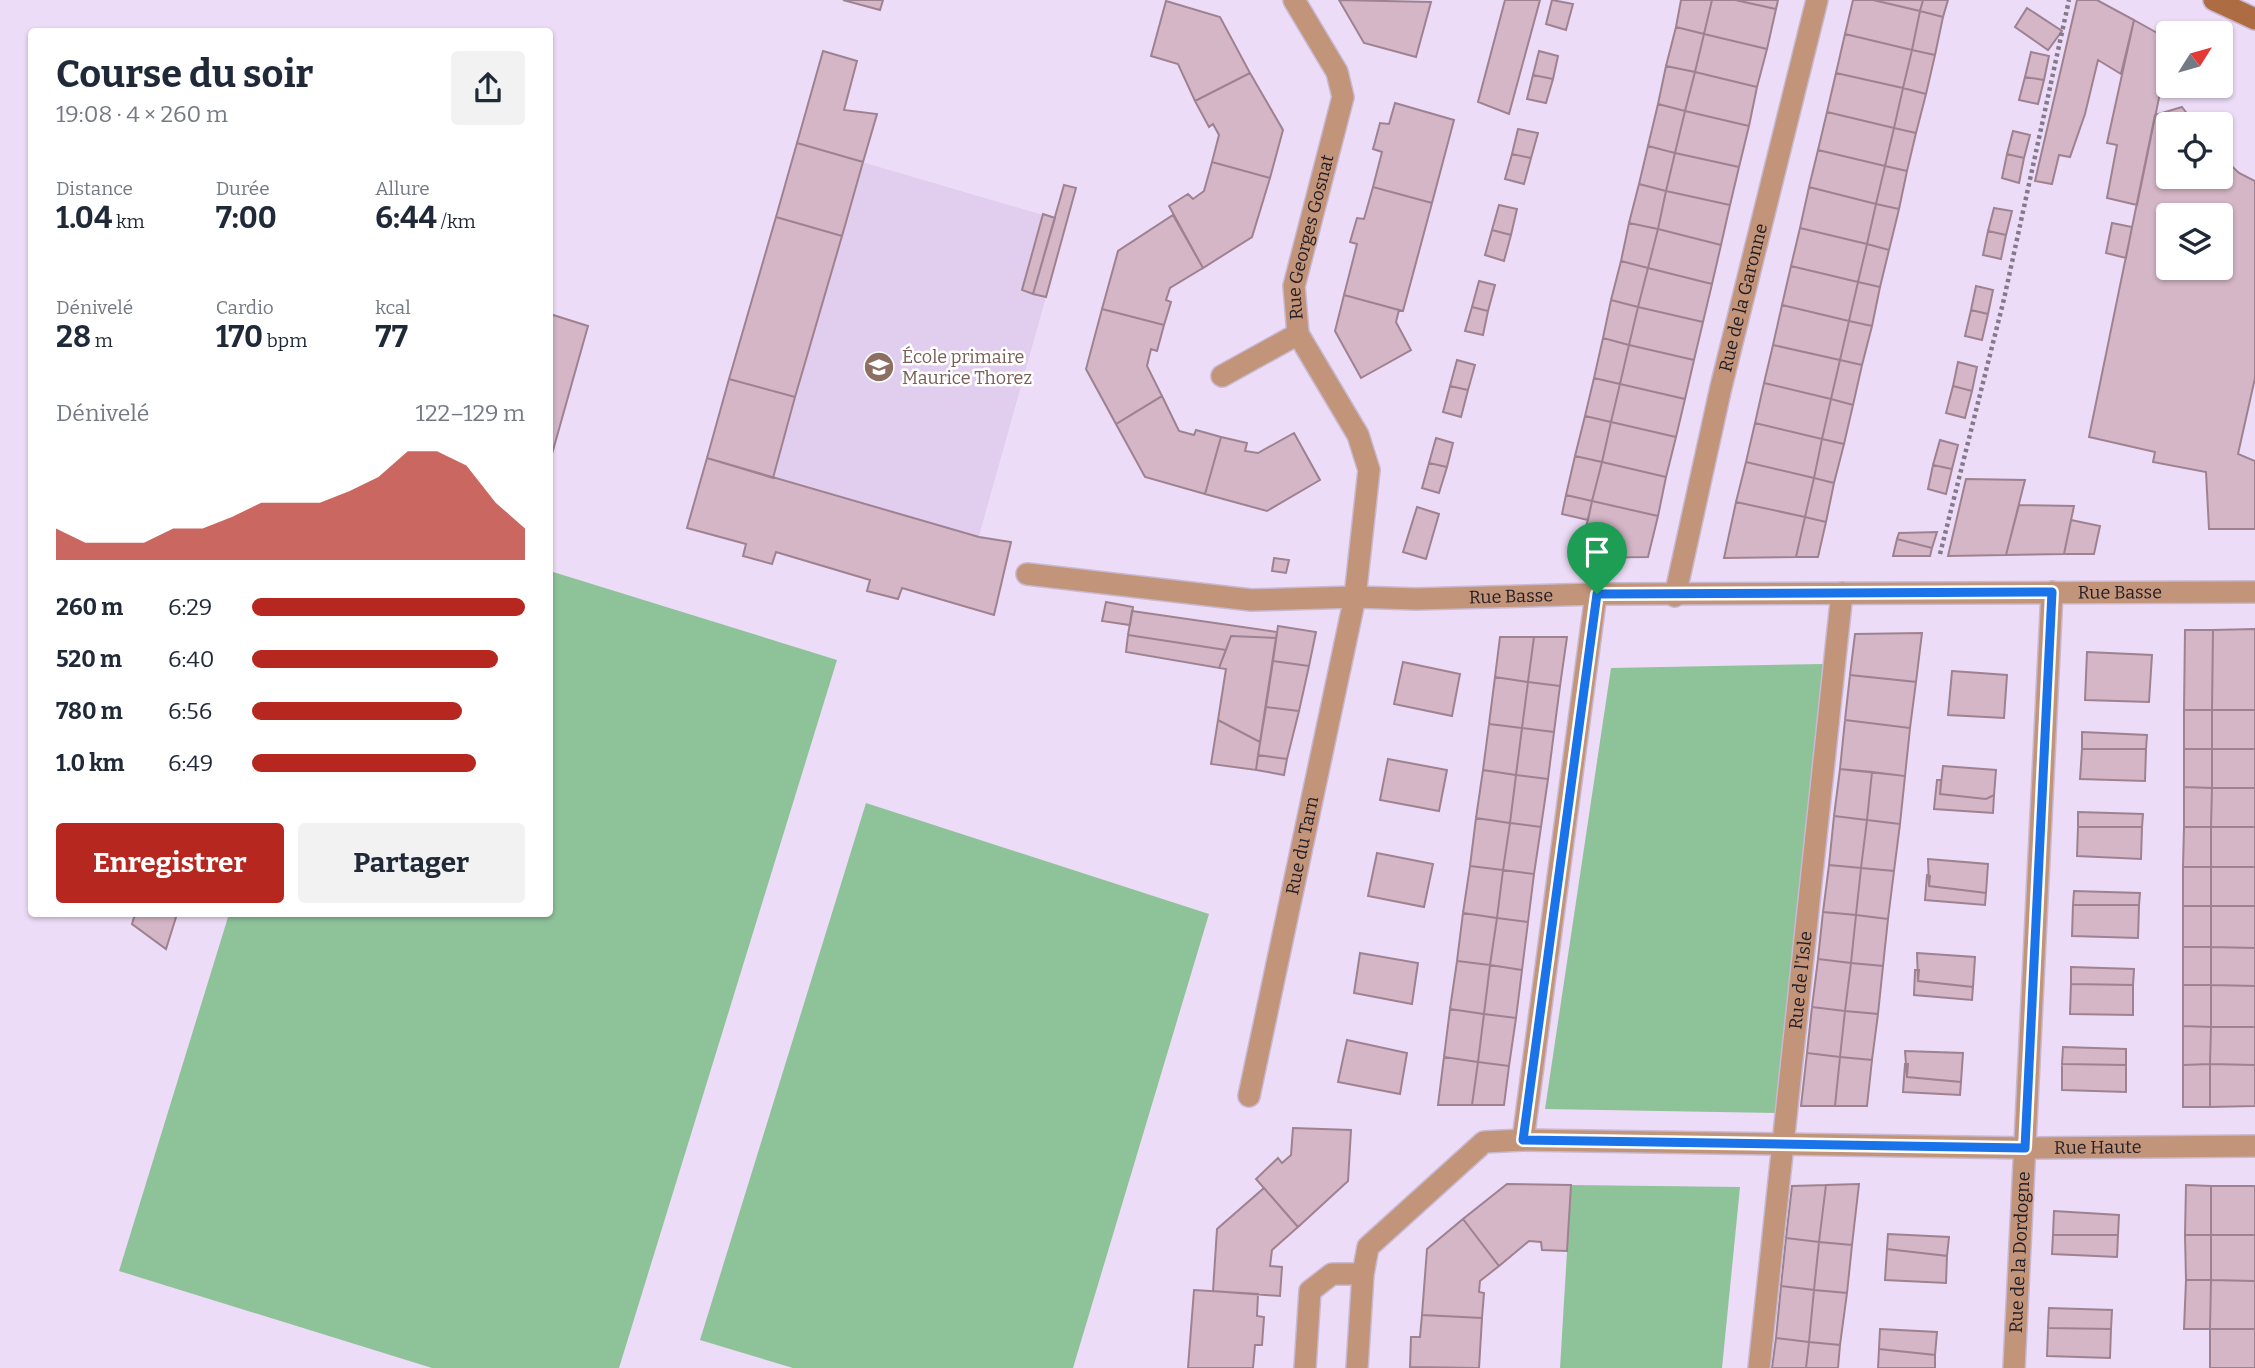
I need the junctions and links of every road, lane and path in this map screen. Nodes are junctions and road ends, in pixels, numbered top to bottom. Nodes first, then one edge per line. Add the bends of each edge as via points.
1 (1294, 0) edge
2 (1817, 0) edge
3 (2068, 0) edge
4 (2214, 0) edge
5 (2255, 19) edge
6 (1297, 334) junction
7 (1222, 376) dead end
8 (1027, 574) dead end
9 (2052, 592) junction
10 (2255, 592) edge
11 (1842, 593) junction
12 (1935, 593) junction
13 (1597, 594) junction
14 (1675, 596) junction
15 (1355, 597) junction
16 (1249, 1096) dead end
17 (1523, 1140) junction
18 (1784, 1145) junction
19 (2255, 1146) edge
20 (2025, 1148) junction
21 (1363, 1274) junction
22 (1305, 1368) edge
23 (1357, 1368) edge
24 (1759, 1368) edge
25 (2014, 1368) edge

1 - 6 street, Rue Georges Gosnat via 1337,72 1343,97 1294,286
2 - 14 street, Rue de la Garonne via 1721,387
3 - 12 path
4 - 5 main road
6 - 7 street
6 - 15 street, Rue Georges Gosnat via 1358,435 1368,470
8 - 15 street, Rue Basse via 1251,600
9 - 10 street, Rue Basse
9 - 12 street, Rue Basse
9 - 20 street, Rue de la Dordogne
11 - 12 street, Rue Basse
11 - 14 street, Rue Basse
11 - 18 street, Rue de l'Isle
13 - 14 street, Rue Basse
13 - 15 street, Rue Basse
13 - 17 street
15 - 16 street, Rue du Tarn
17 - 18 street, Rue Haute
17 - 21 street, Rue Haute via 1484,1142 1368,1247
18 - 20 street, Rue Haute
18 - 24 street, Rue de l'Isle
19 - 20 street, Rue Haute
20 - 25 street, Rue de la Dordogne
21 - 22 street via 1332,1274 1310,1291
21 - 23 street, Rue Haute

